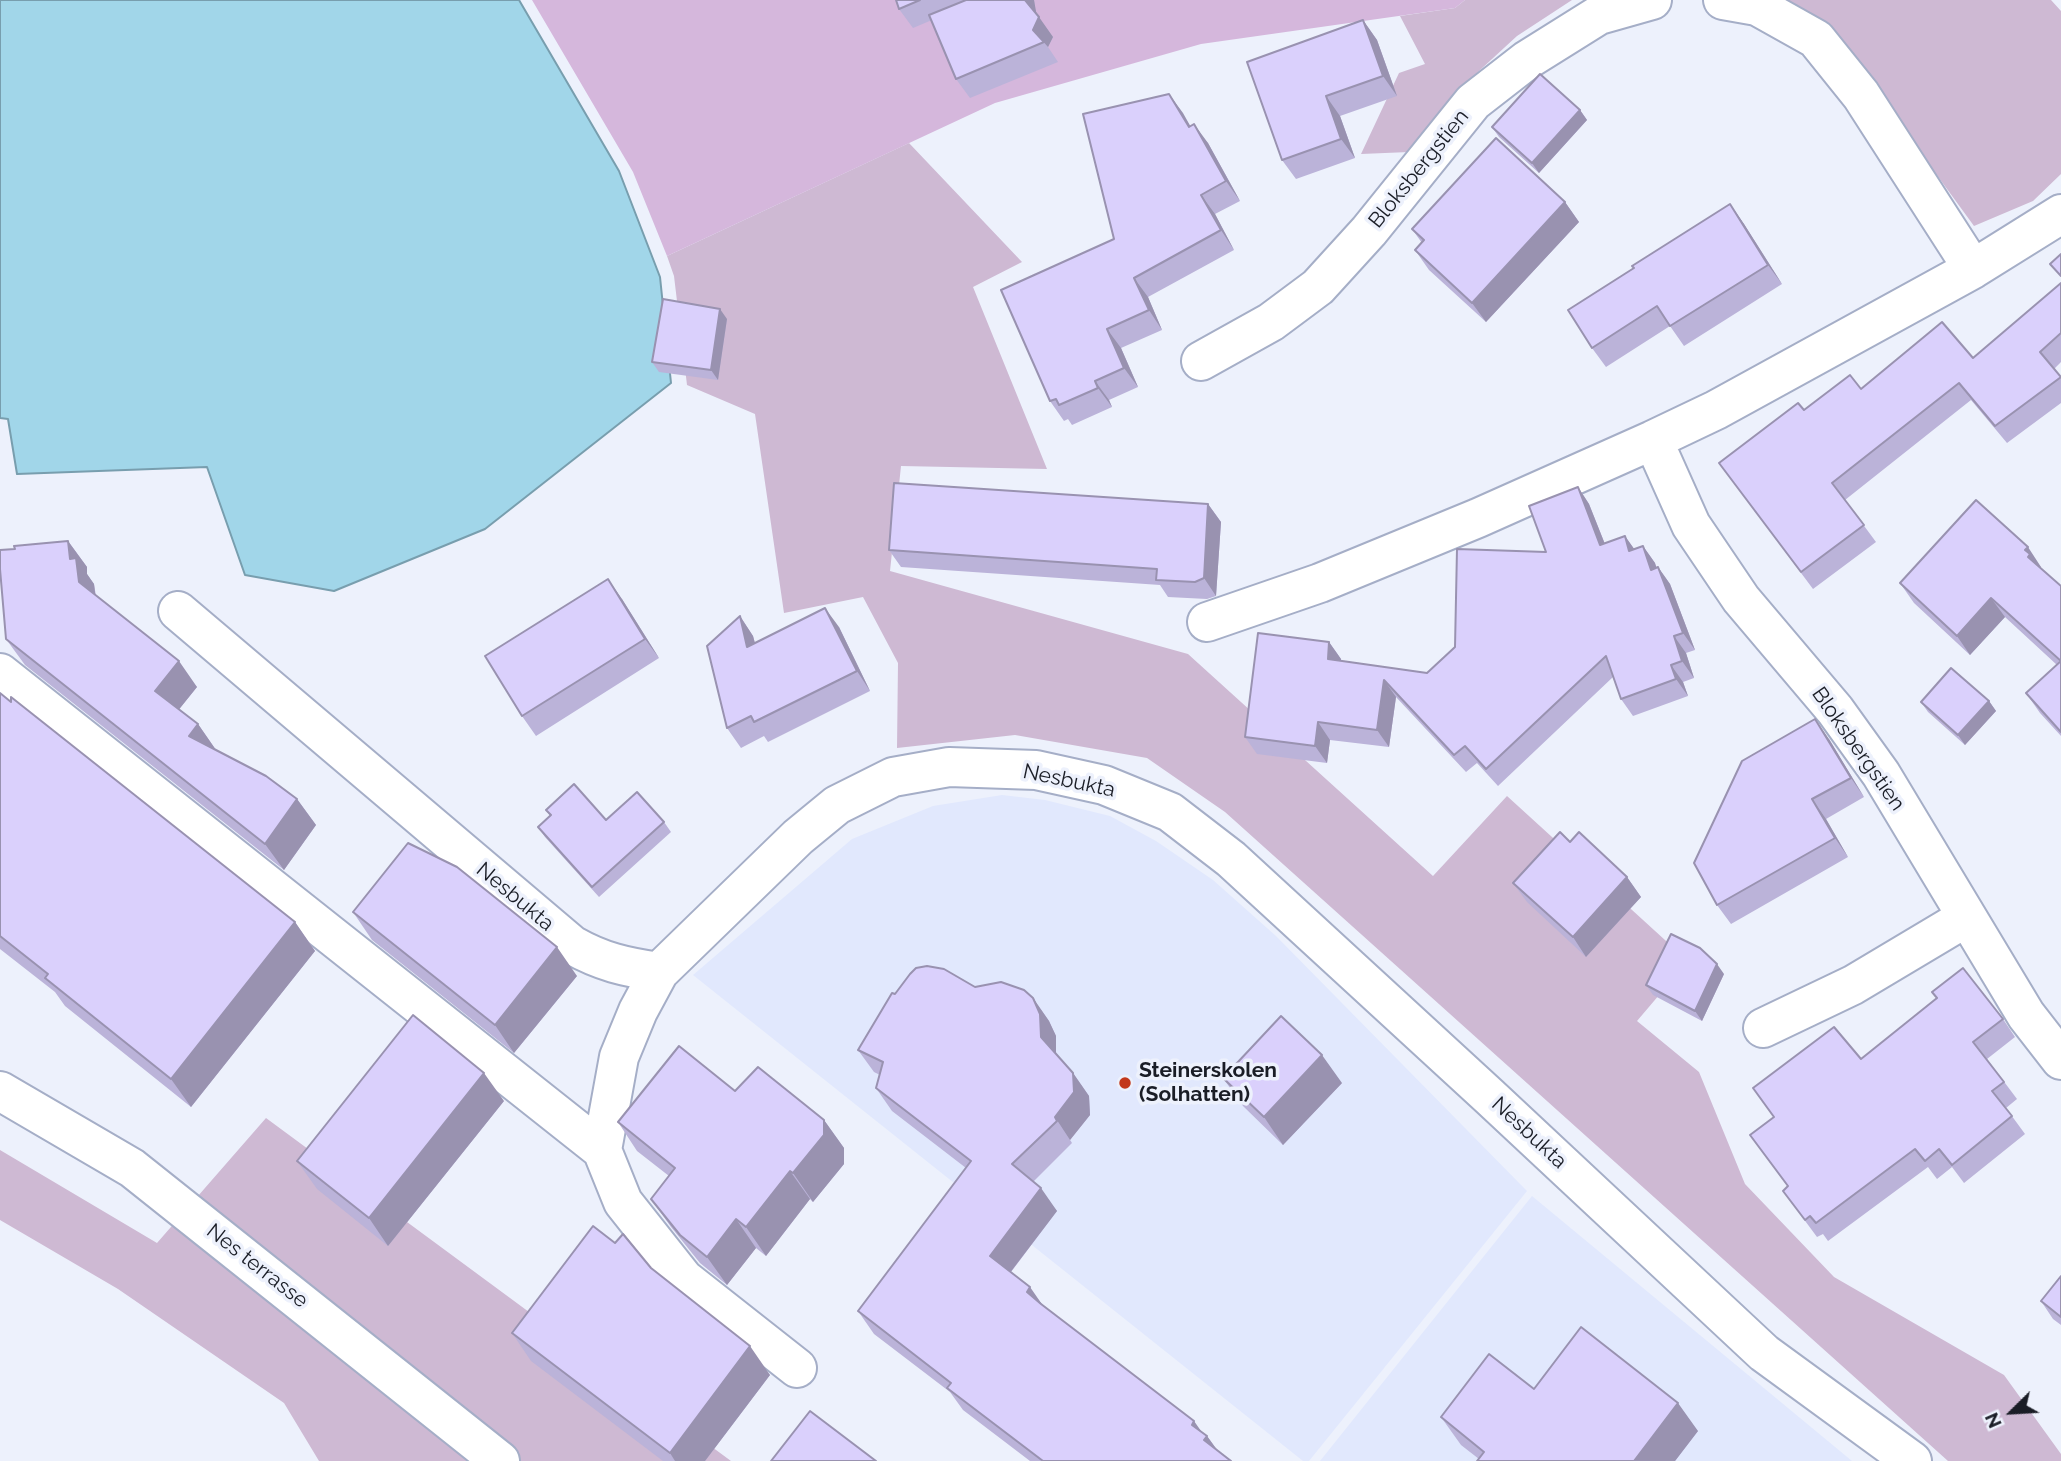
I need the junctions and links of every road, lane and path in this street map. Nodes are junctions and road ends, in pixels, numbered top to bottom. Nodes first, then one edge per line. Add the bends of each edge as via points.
1 (1652, 0) edge
2 (1723, 0) edge
3 (2061, 214) edge
4 (1973, 269) junction
5 (1201, 361) dead end
6 (1653, 440) junction
7 (178, 611) dead end
8 (1208, 622) dead end
9 (0, 673) edge
10 (1966, 917) junction
11 (659, 972) junction
12 (1763, 1028) dead end
13 (2061, 1060) edge
14 (0, 1091) edge
15 (602, 1150) junction
16 (797, 1368) dead end
17 (500, 1461) edge
18 (1912, 1461) edge

1 - 5 street, Bloksbergstien via 1599,15 1527,60 1473,102 1318,287 1271,322
2 - 4 street via 1756,6 1816,39 1861,95
3 - 4 street
4 - 6 street
6 - 8 street via 1320,583
6 - 10 street, Bloksbergstien via 1690,525 1741,600 1835,710 1881,774
7 - 11 street, Nesbukta via 572,945 618,966
9 - 15 street
10 - 12 street via 1853,985
10 - 13 street, Bloksbergstien via 2026,1015
11 - 15 street via 619,1057
11 - 18 street, Nesbukta via 798,837 837,805 893,777 948,767 1036,770 1104,785 1170,812 1231,859 1764,1353
14 - 17 street, Nes terrasse via 132,1168
15 - 16 street via 623,1202 684,1279

